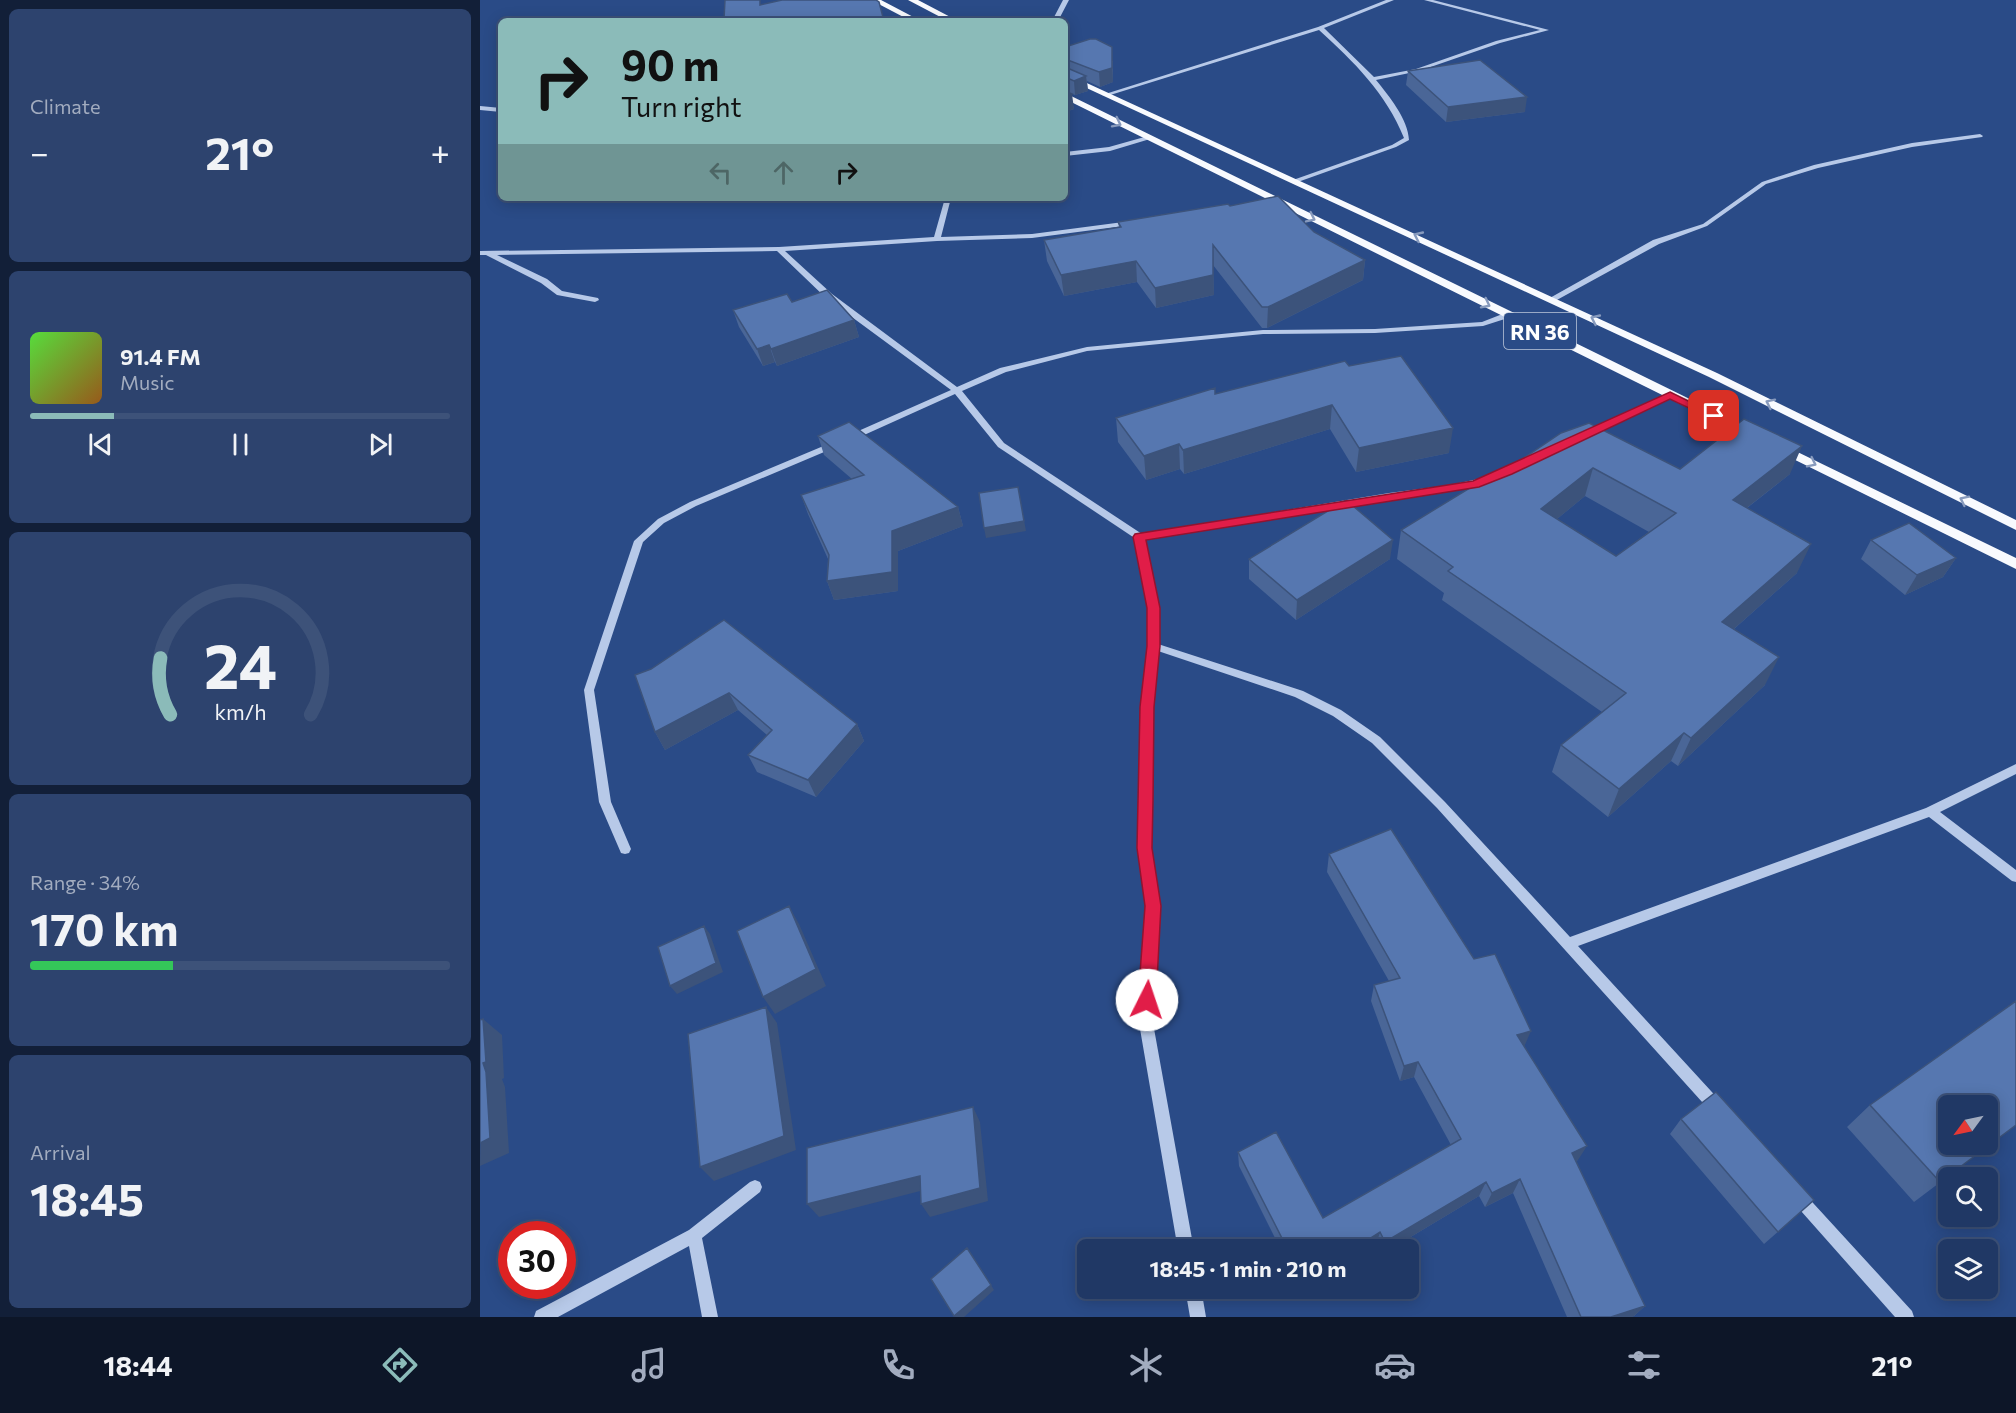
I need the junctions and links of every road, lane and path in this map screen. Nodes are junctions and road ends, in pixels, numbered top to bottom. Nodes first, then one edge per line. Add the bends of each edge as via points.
1 (875, 0) edge
2 (912, 0) edge
3 (1066, 0) edge
4 (1390, 0) edge
5 (1427, 0) edge
6 (910, 18) edge
7 (948, 18) edge
8 (1057, 18) edge
9 (1320, 28) junction
10 (1068, 76) edge
11 (1374, 79) junction
12 (1105, 94) junction
13 (1068, 98) edge
14 (480, 108) edge
15 (498, 110) edge
16 (1980, 136) dead end
17 (1148, 138) junction
18 (1068, 154) edge
19 (1296, 181) junction
20 (947, 201) edge
21 (1138, 222) edge
22 (937, 239) junction
23 (480, 246) edge
24 (779, 249) junction
25 (483, 253) edge
26 (1552, 299) junction
27 (595, 300) dead end
28 (1508, 315) junction
29 (956, 390) junction
30 (1670, 395) junction
31 (1573, 441) edge
32 (1519, 467) edge
33 (2016, 526) edge
34 (1140, 537) junction
35 (2016, 564) edge
36 (1153, 646) junction
37 (2016, 769) edge
38 (1930, 811) junction
39 (625, 849) dead end
40 (2016, 877) edge
41 (1568, 944) junction
42 (1729, 1122) edge
43 (1785, 1184) edge
44 (755, 1187) dead end
45 (694, 1235) junction
46 (1184, 1239) edge
47 (1195, 1299) edge
48 (542, 1317) edge
49 (710, 1317) edge
50 (1198, 1317) edge
51 (1906, 1317) edge

1 - 6 main road
2 - 7 main road
3 - 8 street
4 - 9 street
5 - 11 street via 1546,30 1417,70
9 - 11 street
9 - 12 street
10 - 12 main road, RN 36
11 - 19 street via 1394,107 1407,139
12 - 19 main road, RN 36
13 -> 17 main road, RN 36
14 - 15 street
16 - 26 street via 1816,166 1764,183 1705,225 1656,242
17 - 18 street via 1110,149
17 -> 28 main road, RN 36
26 -> 19 main road, RN 36
20 - 22 street
21 - 22 street via 1032,236
22 - 24 street
23 - 25 street
24 - 25 street
24 - 29 street via 829,296
25 - 27 street via 544,281 560,294
33 -> 26 main road, RN 36
28 - 29 street via 1483,324 1375,331 1263,332 1087,349 1002,370
28 - 30 main road, RN 36
29 - 34 street via 1001,445
29 - 39 street via 693,504 660,521 639,541 589,690 605,802
30 - 31 street
30 -> 35 main road, RN 36
32 - 34 street via 1449,490 1391,495
34 - 36 street via 1154,608
36 - 41 street via 1299,694 1337,713 1376,740
36 - 46 street via 1147,707 1144,848 1153,906 1146,1023
37 - 38 street
38 - 40 street
38 - 41 street
41 - 42 street
43 - 51 street
44 - 45 street
45 - 48 street
45 - 49 street
47 - 50 street

